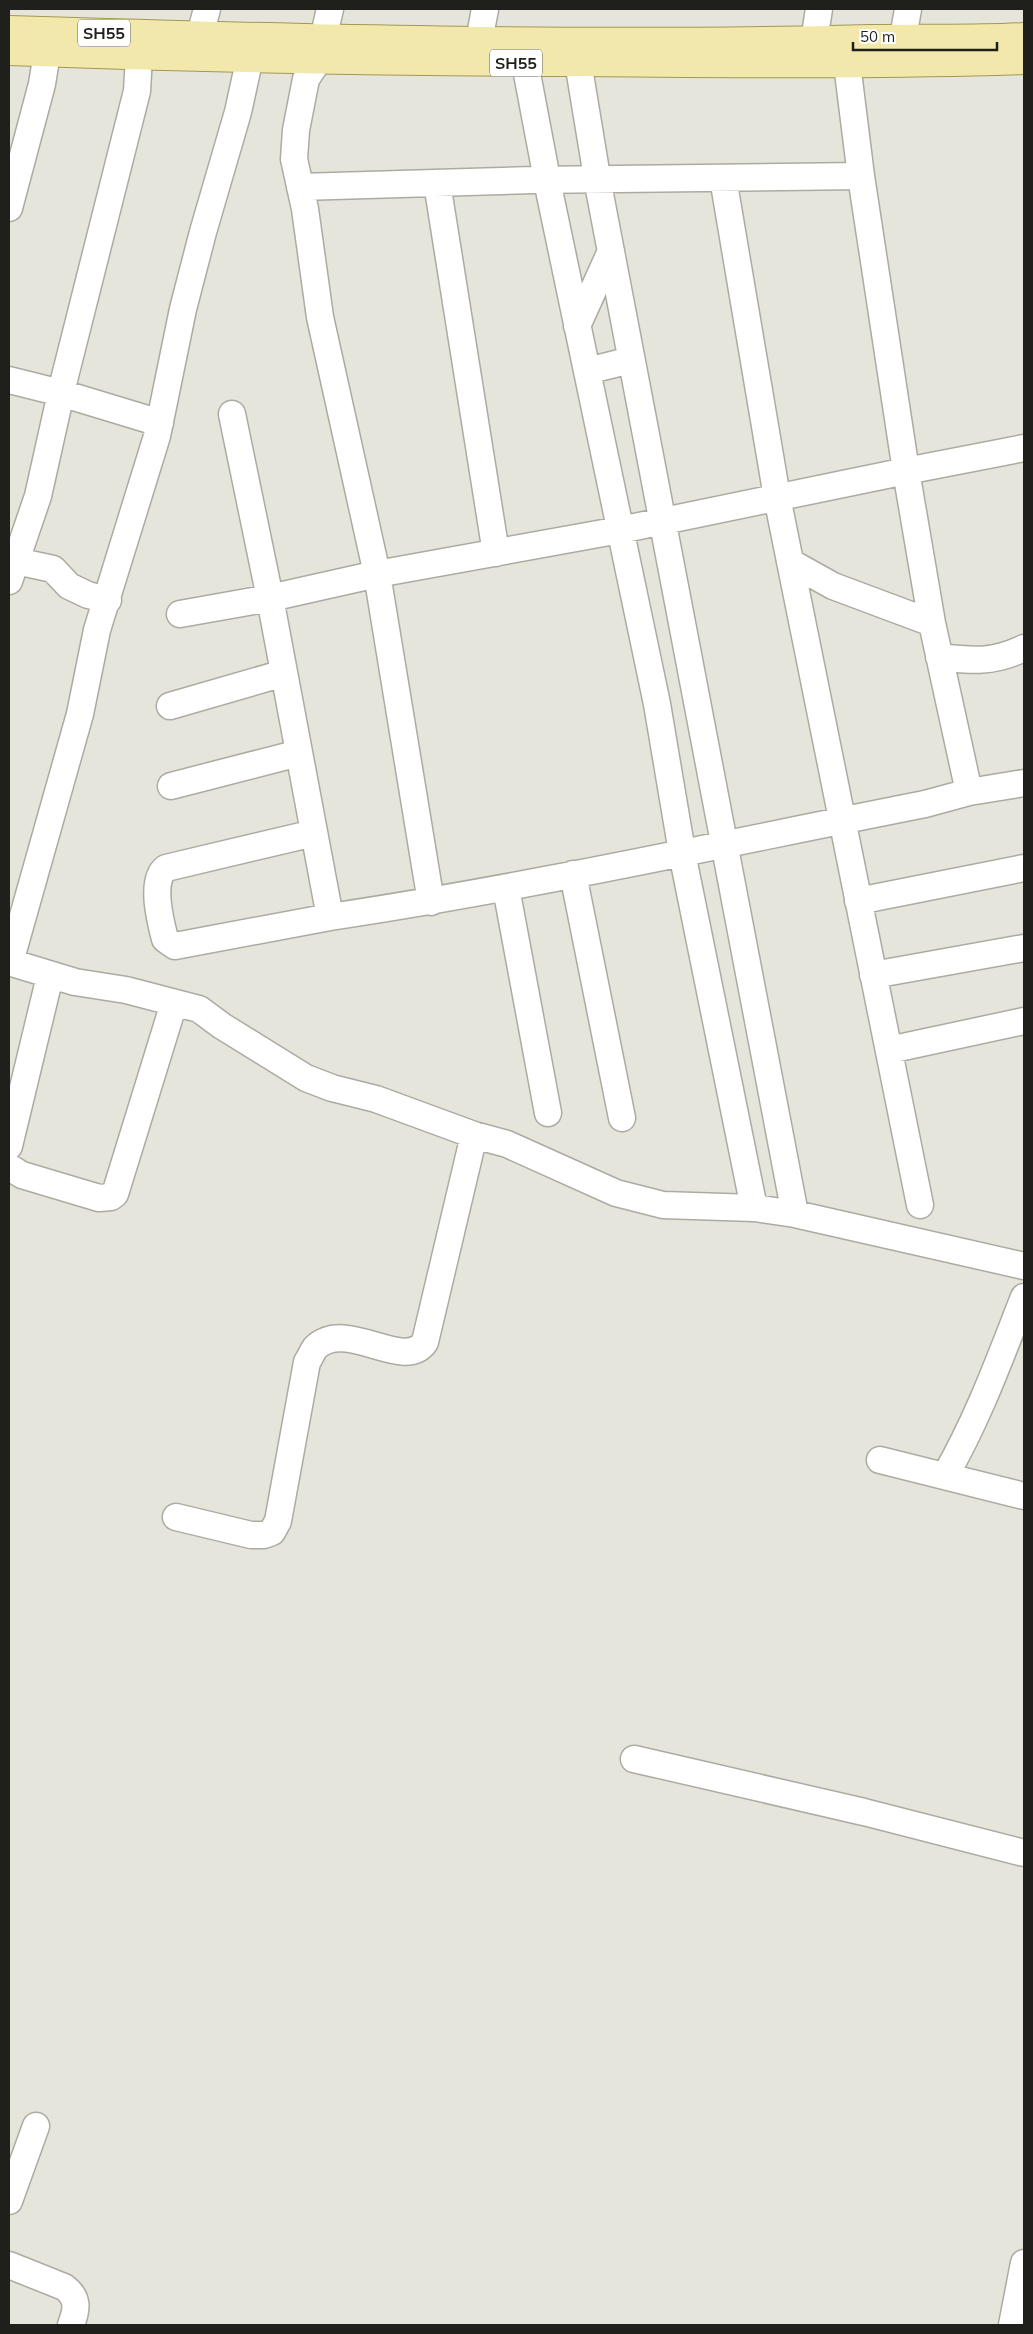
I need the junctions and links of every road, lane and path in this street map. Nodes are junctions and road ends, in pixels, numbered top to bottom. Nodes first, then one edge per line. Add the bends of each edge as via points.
1 (207, 9) edge
2 (330, 9) edge
3 (486, 9) edge
4 (819, 9) edge
5 (908, 9) edge
6 (9, 30) edge
7 (200, 35) junction
8 (1024, 37) edge
9 (903, 38) junction
10 (479, 41) junction
11 (814, 41) junction
12 (321, 50) junction
13 (9, 51) edge
14 (47, 53) junction
15 (139, 56) junction
16 (542, 56) junction
17 (250, 57) junction
18 (1024, 60) edge
19 (578, 62) junction
20 (847, 64) junction
21 (861, 176) junction
22 (723, 178) junction
23 (597, 179) junction
24 (546, 180) junction
25 (436, 183) junction
26 (300, 187) junction
27 (9, 208) edge
28 (611, 251) junction
29 (577, 326) junction
30 (631, 360) junction
31 (587, 371) junction
32 (9, 380) edge
33 (61, 393) junction
34 (232, 414) dead end
35 (160, 423) junction
36 (1024, 448) edge
37 (906, 471) junction
38 (777, 497) junction
39 (662, 520) junction
40 (620, 530) junction
41 (496, 553) junction
42 (790, 562) junction
43 (12, 571) edge
44 (377, 574) junction
45 (270, 598) junction
46 (108, 600) junction
47 (180, 614) dead end
48 (932, 623) junction
49 (1024, 648) edge
50 (939, 657) junction
51 (284, 673) junction
52 (696, 696) junction
53 (657, 704) junction
54 (170, 706) dead end
55 (299, 753) junction
56 (1024, 783) edge
57 (171, 786) dead end
58 (969, 792) junction
59 (842, 821) junction
60 (314, 833) junction
61 (725, 844) junction
62 (682, 852) junction
63 (1024, 868) edge
64 (573, 874) junction
65 (506, 888) junction
66 (858, 901) junction
67 (431, 902) junction
68 (330, 917) junction
69 (1024, 948) edge
70 (9, 962) edge
71 (874, 975) junction
72 (50, 976) junction
73 (174, 1003) junction
74 (1024, 1021) edge
75 (889, 1050) junction
76 (548, 1113) dead end
77 (622, 1118) dead end
78 (474, 1135) junction
79 (9, 1146) edge
80 (9, 1167) edge
81 (920, 1205) dead end
82 (754, 1208) junction
83 (795, 1214) junction
84 (1024, 1266) edge
85 (1024, 1297) edge
86 (880, 1460) dead end
87 (945, 1476) junction
88 (1024, 1496) edge
89 (176, 1517) dead end
90 (634, 1759) dead end
91 (1024, 1853) edge
92 (36, 2126) dead end
93 (9, 2201) edge
94 (1024, 2262) edge
95 (9, 2265) edge
96 (71, 2325) edge
97 (1012, 2325) edge

1 - 7 street
2 - 12 street
3 - 10 street
4 - 11 street
5 - 9 street
6 - 7 main road, SH55
7 - 12 main road, SH55 via 250,35
8 - 9 main road, SH55
9 - 11 main road, SH55
10 - 12 main road, SH55
10 - 16 main road, SH55
11 - 16 main road, SH55
12 - 16 main road, SH55
12 - 17 main road, SH55
12 - 26 street via 306,79 296,130 294,159
13 - 14 main road, SH55
14 - 15 main road, SH55
14 - 27 street via 42,84
15 - 17 main road, SH55
15 - 33 street via 137,91
16 - 19 main road, SH55
16 - 24 street
17 - 35 street via 238,112 183,309
18 - 20 main road, SH55
19 - 20 main road, SH55
19 - 23 street
20 - 21 street
21 - 22 street
21 - 37 street
22 - 23 street
22 - 38 street
23 - 24 street
23 - 28 street
24 - 25 street
24 - 29 street
25 - 26 street
25 - 41 street
26 - 44 street via 320,317
28 - 29 street
28 - 30 street
29 - 31 street
30 - 31 street
30 - 39 street
31 - 40 street
32 - 33 street
33 - 35 street
33 - 43 street via 38,496
34 - 45 street
35 - 46 street
36 - 37 street
37 - 38 street
37 - 48 street
38 - 39 street
38 - 42 street
39 - 40 street
39 - 52 street
40 - 41 street
40 - 53 street
41 - 44 street
42 - 48 street via 833,586
42 - 59 street
43 - 46 street via 53,569 69,586
44 - 45 street
44 - 67 street
45 - 47 street
45 - 51 street
46 - 70 street via 97,630 80,714
48 - 50 street
49 - 50 street via 988,660
50 - 58 street
51 - 54 street
51 - 55 street
52 - 53 street
52 - 61 street
53 - 62 street
55 - 57 street
55 - 60 street
56 - 58 street
58 - 59 street
59 - 61 street
59 - 66 street
60 - 68 street
60 - 68 street via 166,868 160,872 156,887 162,931 165,939 175,946
61 - 62 street
61 - 83 street
62 - 64 street
62 - 82 street
63 - 66 street
64 - 65 street
64 - 77 street
65 - 67 street
65 - 76 street
66 - 71 street
67 - 68 street
69 - 71 street
70 - 72 street
71 - 75 street
72 - 73 street
72 - 79 street
73 - 78 street via 199,1009 306,1078 376,1099
73 - 80 street via 115,1194 99,1198 22,1175
74 - 75 street
75 - 81 street
78 - 82 street via 507,1144 616,1193 663,1204
78 - 89 street via 421,1348 401,1352 348,1338 329,1340 315,1348 307,1362 278,1521 272,1532 251,1535
82 - 83 street
83 - 84 street
85 - 87 street via 967,1439
86 - 87 street
87 - 88 street
90 - 91 street
92 - 93 street
94 - 97 street
95 - 96 street via 71,2292 77,2307

